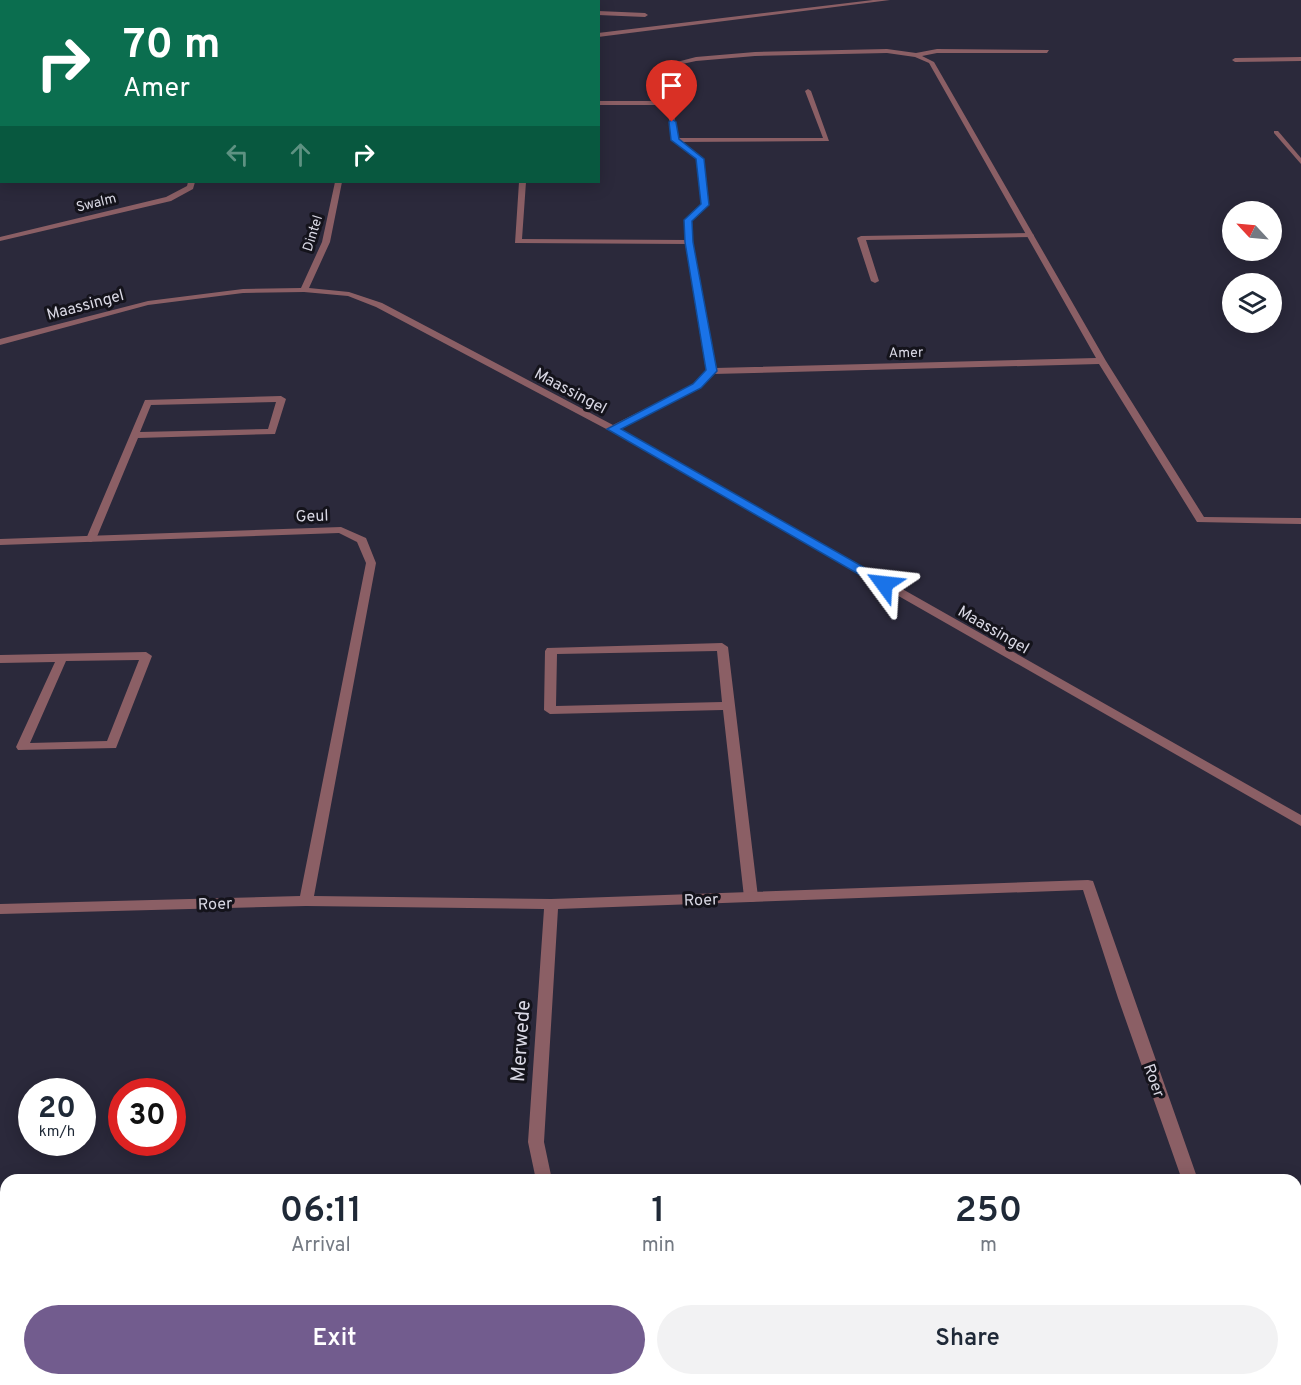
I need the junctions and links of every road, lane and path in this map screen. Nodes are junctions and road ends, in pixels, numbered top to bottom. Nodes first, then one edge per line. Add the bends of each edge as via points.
1 (887, 0) edge
2 (600, 13) edge
3 (645, 15) dead end
4 (600, 34) edge
5 (1047, 51) dead end
6 (916, 55) junction
7 (1301, 59) edge
8 (1235, 60) dead end
9 (808, 91) dead end
10 (600, 103) edge
11 (670, 103) junction
12 (1276, 132) dead end
13 (675, 140) junction
14 (1300, 160) edge
15 (191, 183) edge
16 (339, 183) edge
17 (522, 183) edge
18 (1030, 235) junction
19 (0, 239) edge
20 (689, 242) junction
21 (875, 281) dead end
22 (304, 290) junction
23 (0, 342) edge
24 (1102, 361) junction
25 (711, 371) junction
26 (613, 429) junction
27 (134, 435) junction
28 (1301, 521) edge
29 (91, 539) junction
30 (0, 542) edge
31 (0, 658) edge
32 (62, 658) junction
33 (729, 706) junction
34 (1301, 821) edge
35 (751, 897) junction
36 (306, 901) junction
37 (551, 904) junction
38 (0, 909) edge
39 (543, 1174) edge
40 (1188, 1174) edge

1 - 4 street
2 - 3 street
5 - 6 street via 937,51
6 - 11 street via 887,51 696,59 671,65 663,74
6 - 18 street via 931,62
7 - 8 street
9 - 13 street via 827,140
10 - 11 street
11 - 13 street
12 - 14 street
13 - 20 street via 700,159 705,205 688,220
15 - 19 street, Swalm via 168,199
16 - 22 street, Dintel via 326,242
17 - 20 street via 518,241
18 - 21 street via 861,238
18 - 24 street
20 - 25 street
22 - 23 street, Maassingel via 243,291 148,303
22 - 26 street, Maassingel via 349,294 379,304
24 - 25 street, Amer
24 - 28 street via 1201,520
25 - 26 street via 697,386
26 - 34 street, Maassingel
27 - 27 street via 272,432 281,399 148,402
27 - 29 street
29 - 30 street, Geul
29 - 36 street, Geul via 341,530 362,540 370,563
31 - 32 street
32 - 32 street via 22,747 112,745 146,657
33 - 33 street via 550,710 552,651 722,647
33 - 35 street
35 - 37 street, Roer
35 - 40 street, Roer via 1088,885
36 - 37 street, Roer
36 - 38 street, Roer
37 - 39 street, Merwede via 536,1142

